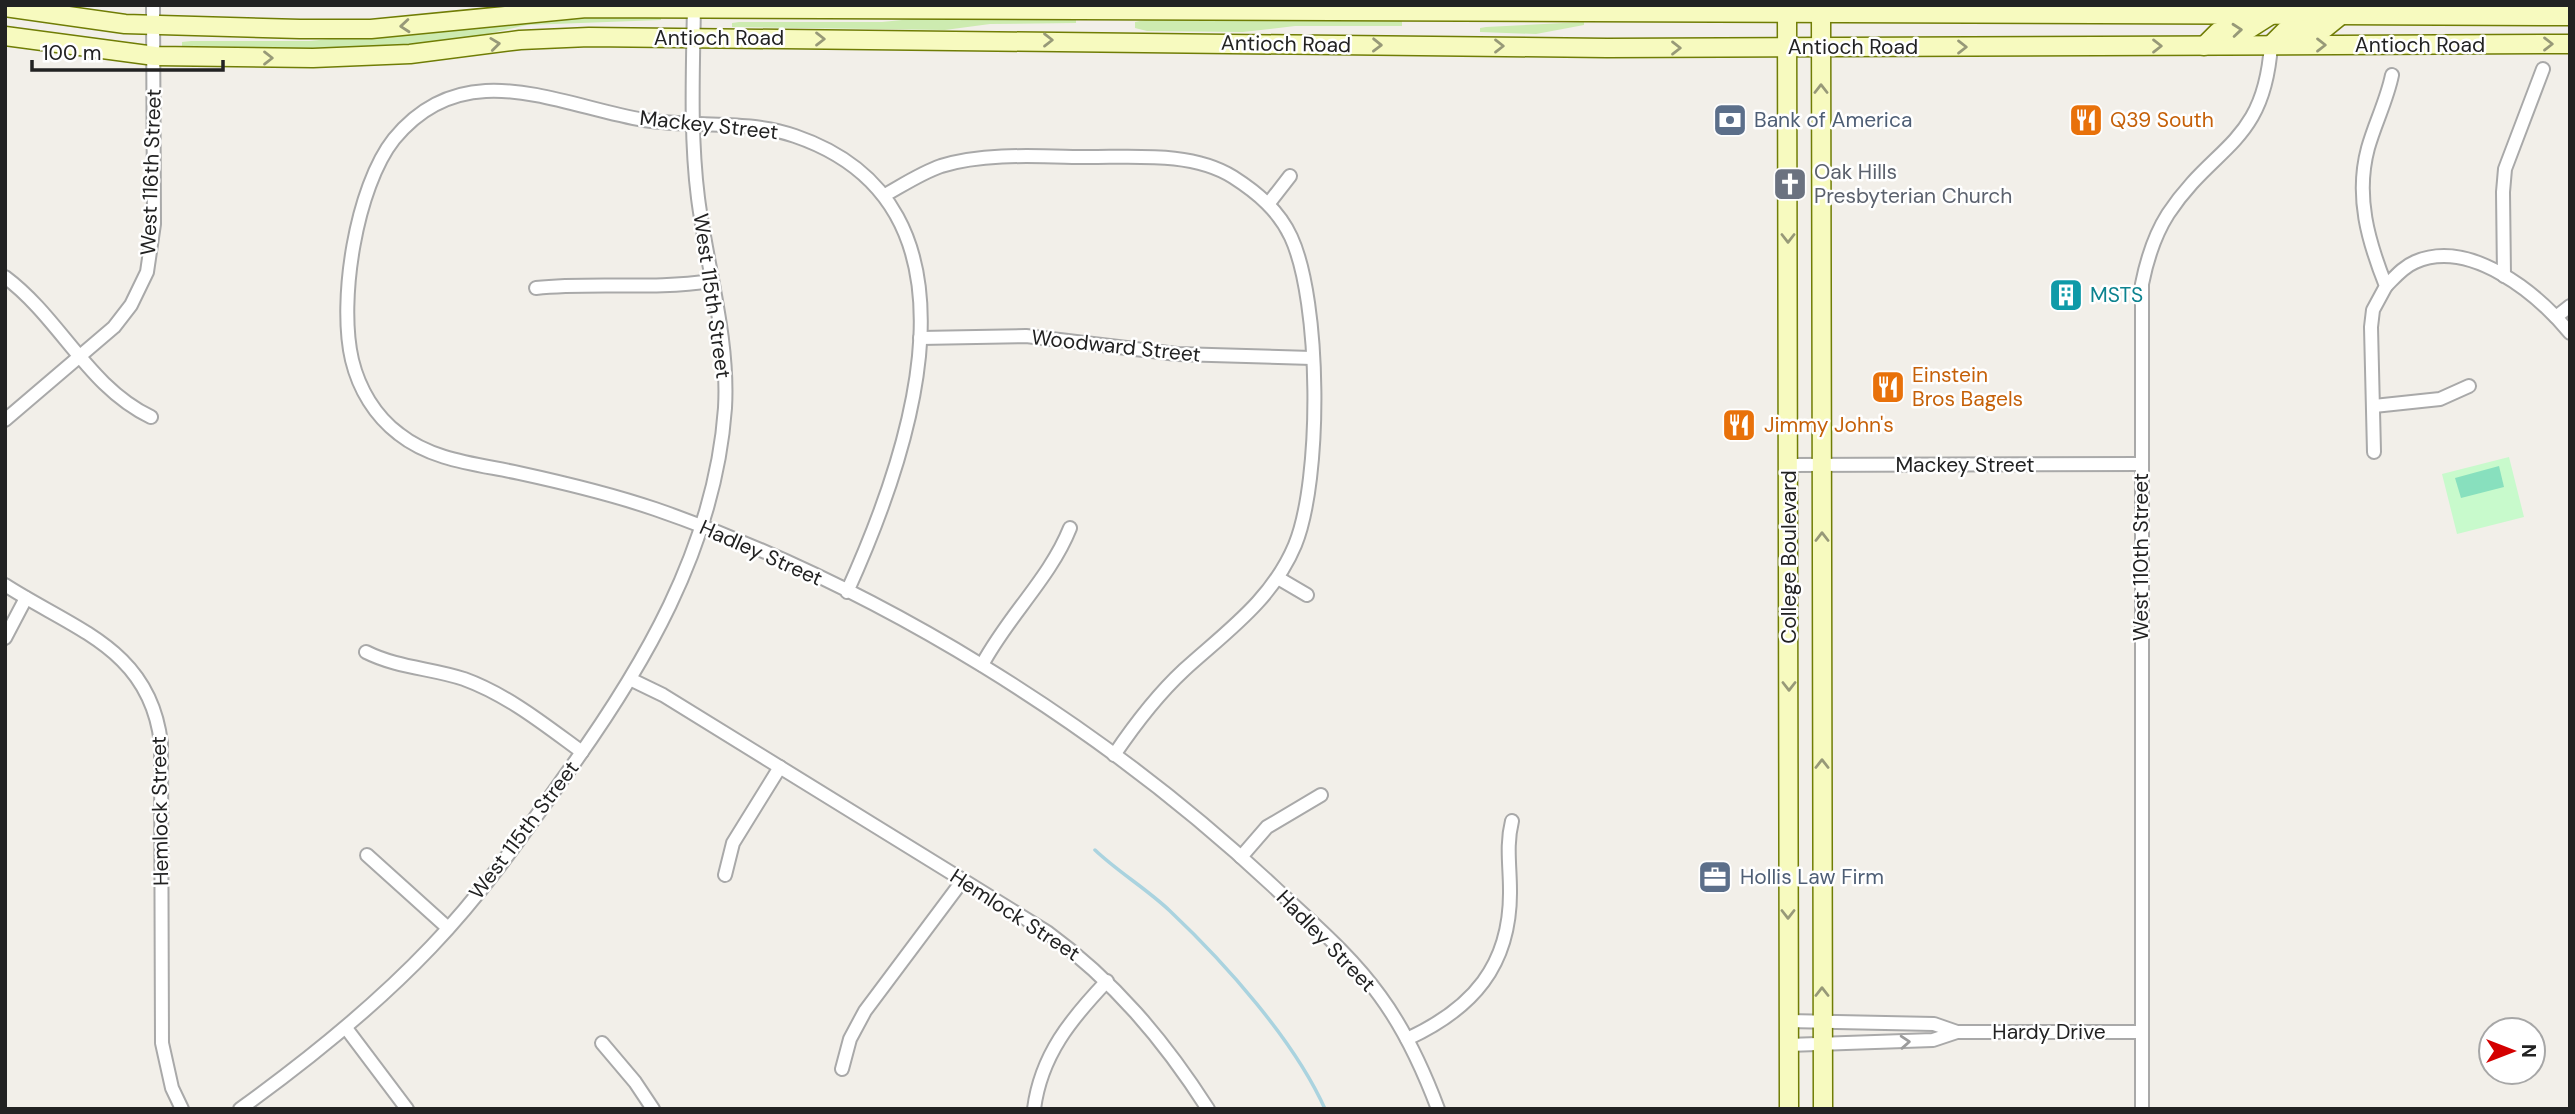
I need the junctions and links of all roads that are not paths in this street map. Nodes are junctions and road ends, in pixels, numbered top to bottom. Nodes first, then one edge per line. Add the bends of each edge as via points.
1 (153, 5) edge
2 (5, 7) edge
3 (694, 7) edge
4 (1787, 9) edge
5 (1821, 9) edge
6 (2271, 10) edge
7 (2341, 15) junction
8 (2570, 16) edge
9 (155, 26) junction
10 (5, 36) edge
11 (694, 38) junction
12 (2570, 44) edge
13 (2271, 45) junction
14 (2204, 46) junction
15 (1787, 47) junction
16 (1821, 47) junction
17 (155, 56) junction
18 (2543, 69) dead end
19 (2392, 75) dead end
20 (695, 123) junction
21 (1290, 176) dead end
22 (885, 195) junction
23 (1269, 203) junction
24 (352, 262) joint
25 (2504, 276) junction
26 (5, 277) edge
27 (711, 281) junction
28 (2386, 286) junction
29 (536, 288) dead end
30 (2570, 306) edge
31 (2556, 317) junction
32 (2570, 332) edge
33 (920, 338) junction
34 (81, 356) junction
35 (1312, 358) junction
36 (2469, 386) dead end
37 (2374, 406) junction
38 (151, 417) dead end
39 (5, 420) edge
40 (2374, 452) dead end
41 (2141, 464) junction
42 (1789, 465) junction
43 (1822, 465) junction
44 (700, 526) junction
45 (1070, 528) dead end
46 (1278, 578) junction
47 (5, 585) edge
48 (847, 592) junction
49 (1307, 595) dead end
50 (26, 598) junction
51 (5, 638) edge
52 (366, 652) dead end
53 (982, 664) junction
54 (632, 680) junction
55 (582, 752) junction
56 (1114, 755) junction
57 (780, 767) junction
58 (1321, 795) dead end
59 (1512, 821) dead end
60 (368, 855) dead end
61 (1241, 857) junction
62 (725, 874) dead end
63 (963, 880) junction
64 (448, 928) junction
65 (1107, 981) junction
66 (1788, 1021) junction
67 (1822, 1022) junction
68 (346, 1028) junction
69 (1957, 1032) junction
70 (2141, 1032) junction
71 (1407, 1039) junction
72 (602, 1043) dead end
73 (1788, 1045) junction
74 (1822, 1045) junction
75 (842, 1069) dead end
76 (182, 1109) edge
77 (240, 1109) edge
78 (407, 1109) edge
79 (653, 1109) edge
80 (1034, 1109) edge
81 (1208, 1109) edge
82 (1438, 1109) edge
83 (1789, 1109) edge
84 (1823, 1109) edge
85 (2141, 1109) edge

1 - 9 street, West 116th Street
2 - 9 main road, Antioch Road
3 - 4 main road, Antioch Road
3 -> 9 main road, Antioch Road via 549,10 362,29
3 - 11 street, West 115th Street
4 - 5 main road, Antioch Road
4 - 15 main road, College Boulevard
5 - 6 main road, Antioch Road
5 - 16 main road, College Boulevard
6 - 7 main road, Antioch Road
14 -> 6 main road via 2218,32 2251,29
7 - 8 main road, Antioch Road
7 - 13 main road via 2325,28 2283,32
9 - 17 street, West 116th Street
10 - 17 main road, Antioch Road
11 -> 15 main road, Antioch Road
17 -> 11 main road, Antioch Road via 345,58 554,38
11 - 20 street, West 115th Street
13 -> 12 main road, Antioch Road
13 - 14 main road, Antioch Road
13 - 41 street, West 110th Street via 2265,88 2249,124 2169,213 2148,257 2140,302
16 -> 14 main road, Antioch Road
15 - 16 main road, Antioch Road
15 -> 42 main road, College Boulevard
43 -> 16 main road, College Boulevard
17 - 34 street, West 116th Street via 154,225 147,272 125,315
18 - 25 street via 2505,169
19 - 28 street via 2367,152 2363,181 2365,228
20 - 22 street, Mackey Street via 754,126 800,138 853,166
20 - 24 street, Mackey Street via 646,120 512,89 475,91 438,104 405,127 377,166 364,198
20 - 27 street, West 115th Street via 697,194
21 - 23 street
22 - 23 street via 953,163 1079,157 1191,162 1232,177
22 - 33 street, Mackey Street via 908,237 915,263
23 - 35 street via 1298,254
24 - 44 street, Hadley Street via 352,362 367,398 397,433 439,456 598,492
25 - 28 street via 2465,259 2432,257 2403,268
25 - 31 street
26 - 34 street
27 - 29 street via 658,288 572,284
27 - 44 street, West 115th Street via 722,339 724,408
28 - 37 street via 2373,310 2371,327
30 - 31 street
31 - 32 street
33 - 35 street, Woodward Street via 1026,336 1177,354
33 - 48 street, Mackey Street via 916,387 893,481
34 - 38 street via 103,384
34 - 39 street, West 116th Street
35 - 46 street via 1308,496 1295,546
36 - 37 street via 2440,399
37 - 40 street
41 - 43 street, Mackey Street
41 - 70 street, West 110th Street
42 - 43 street, Mackey Street
42 -> 66 main road, College Boulevard
67 -> 43 main road, College Boulevard
44 - 48 street, Hadley Street
44 - 54 street, West 115th Street via 676,593
45 - 53 street via 1053,564
46 - 49 street
46 - 56 street via 1250,614 1154,700
47 - 50 street, Hemlock Street
48 - 53 street, Hadley Street
50 - 51 street
50 - 76 street, Hemlock Street via 114,652 131,667 154,706 161,743 162,1043
52 - 55 street via 494,692
53 - 56 street, Hadley Street
54 - 55 street, West 115th Street
54 - 57 street, Hemlock Street
55 - 64 street, West 115th Street via 509,854
56 - 61 street, Hadley Street
57 - 62 street via 733,843
57 - 63 street, Hemlock Street
58 - 61 street via 1267,827
59 - 71 street via 1507,854 1509,918 1492,968 1462,1006
60 - 64 street
61 - 71 street, Hadley Street via 1351,961
63 - 65 street, Hemlock Street via 1047,932
63 - 75 street via 857,1023
64 - 68 street, West 115th Street
65 - 80 street via 1053,1046
65 - 81 street, Hemlock Street via 1149,1025
66 - 67 street, Hardy Drive
66 - 73 main road, College Boulevard
67 - 69 street, Hardy Drive via 1934,1024
67 - 74 main road, College Boulevard
68 - 77 street, West 115th Street
68 - 78 street
69 - 70 street, Hardy Drive
74 -> 69 street, Hardy Drive via 1933,1040
70 - 85 street, West 110th Street
71 - 82 street, Hadley Street
72 - 79 street
73 - 74 street, Hardy Drive
73 - 83 main road, College Boulevard
74 - 84 main road, College Boulevard

